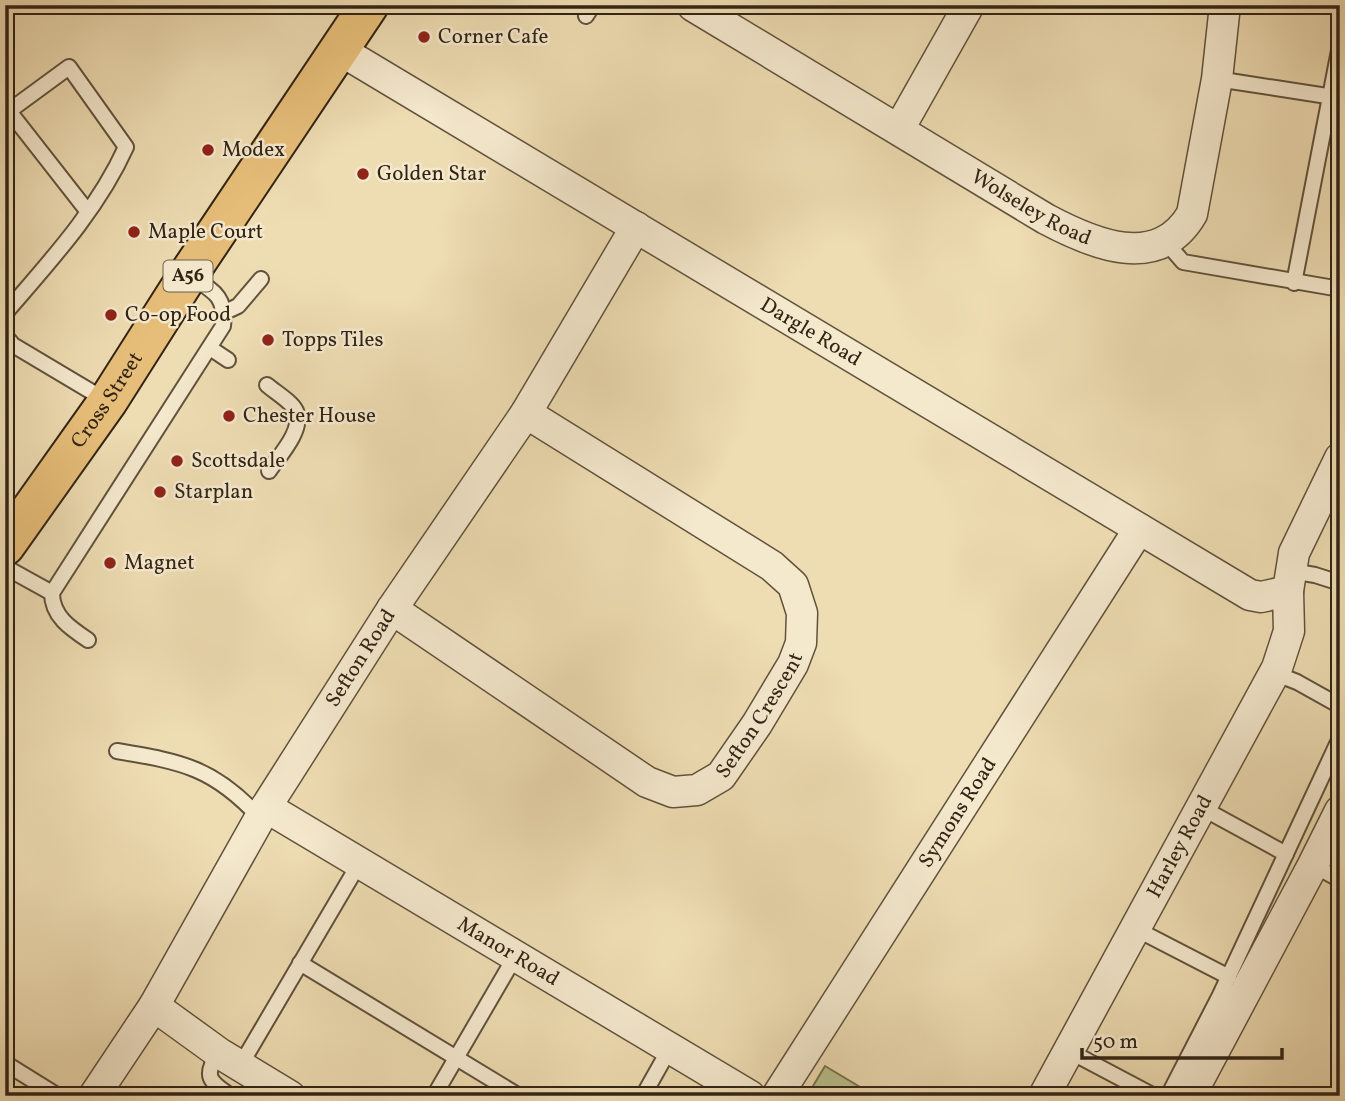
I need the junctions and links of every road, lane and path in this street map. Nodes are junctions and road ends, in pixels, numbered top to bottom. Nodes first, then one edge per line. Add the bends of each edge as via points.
1 (369, 5) edge
2 (969, 5) edge
3 (1225, 5) edge
4 (693, 6) edge
5 (1340, 46) edge
6 (338, 49) junction
7 (1217, 79) junction
8 (1336, 98) edge
9 (899, 129) junction
10 (88, 212) junction
11 (636, 227) junction
12 (1165, 241) junction
13 (188, 275) junction
14 (261, 279) dead end
15 (1294, 283) junction
16 (1340, 289) edge
17 (225, 312) junction
18 (5, 317) edge
19 (5, 335) edge
20 (210, 348) junction
21 (229, 360) dead end
22 (267, 385) dead end
23 (108, 401) junction
24 (526, 413) junction
25 (1338, 467) edge
26 (269, 471) dead end
27 (1139, 529) junction
28 (5, 546) edge
29 (5, 567) edge
30 (1289, 581) junction
31 (1340, 583) edge
32 (52, 593) junction
33 (392, 610) junction
34 (88, 640) dead end
35 (1274, 673) junction
36 (1340, 706) edge
37 (1339, 740) edge
38 (117, 751) dead end
39 (1202, 808) junction
40 (1340, 811) edge
41 (263, 813) junction
42 (1286, 854) junction
43 (360, 862) junction
44 (1313, 865) junction
45 (1340, 880) edge
46 (1136, 929) junction
47 (516, 955) junction
48 (300, 963) junction
49 (1228, 977) junction
50 (154, 1006) junction
51 (670, 1048) junction
52 (1069, 1051) junction
53 (457, 1058) junction
54 (229, 1059) junction
55 (5, 1063) edge
56 (58, 1096) edge
57 (94, 1096) edge
58 (231, 1096) edge
59 (290, 1096) edge
60 (435, 1096) edge
61 (519, 1096) edge
62 (643, 1096) edge
63 (750, 1096) edge
64 (777, 1096) edge
65 (1044, 1096) edge
66 (1154, 1096) edge
67 (1168, 1096) edge
68 (1190, 1096) edge

1 - 6 highway, Cross Street / A56
2 - 9 street
3 - 7 street
4 - 9 street, Wolseley Road
5 - 8 lane
6 - 11 street, Dargle Road
6 - 13 highway, Cross Street / A56
7 - 8 lane
7 - 12 street via 1192,214 1184,228
8 - 15 lane
9 - 12 street, Wolseley Road via 1082,238 1136,248
10 - 10 lane via 126,147 69,67 9,111
10 - 18 lane
11 - 24 street, Sefton Road
11 - 27 street, Dargle Road
12 - 15 lane via 1183,262
13 - 17 lane via 218,293
13 - 23 highway, Cross Street / A56
14 - 17 lane via 238,306
15 - 16 lane
17 - 20 lane via 223,326
19 - 23 lane via 13,345
20 - 21 lane
20 - 32 lane
22 - 26 lane via 296,409 298,418 293,435
23 - 28 highway, Cross Street / A56
24 - 33 street, Sefton Road
24 - 33 street, Sefton Crescent via 772,566 793,586 802,613 801,643 793,664 721,776 697,790 673,792 647,782
25 - 30 street, Harley Road via 1298,544
27 - 30 street, Dargle Road via 1250,595 1261,597
27 - 64 street, Symons Road
29 - 32 lane
30 - 31 lane via 1315,575
30 - 35 street, Harley Road via 1287,642
32 - 34 lane via 52,606 68,627
33 - 41 street, Sefton Road
35 - 36 lane
35 - 39 street, Harley Road
37 - 42 lane
38 - 41 lane via 197,769
39 - 42 lane
39 - 46 street, Harley Road
40 - 44 street
41 - 43 street, Manor Road
41 - 50 street, Sefton Road
42 - 49 lane
43 - 47 street, Manor Road
43 - 48 lane
44 - 45 lane
44 - 68 street
46 - 49 lane
46 - 52 street, Harley Road
47 - 51 street, Manor Road
47 - 53 lane
48 - 53 lane
48 - 54 lane
49 - 67 lane
50 - 54 street
50 - 57 street, Sefton Road
51 - 62 lane
51 - 63 street, Manor Road
52 - 65 street, Harley Road
52 - 66 lane
53 - 60 lane
53 - 61 lane
54 - 58 lane via 210,1065 209,1075 216,1087
54 - 59 street
55 - 56 lane

